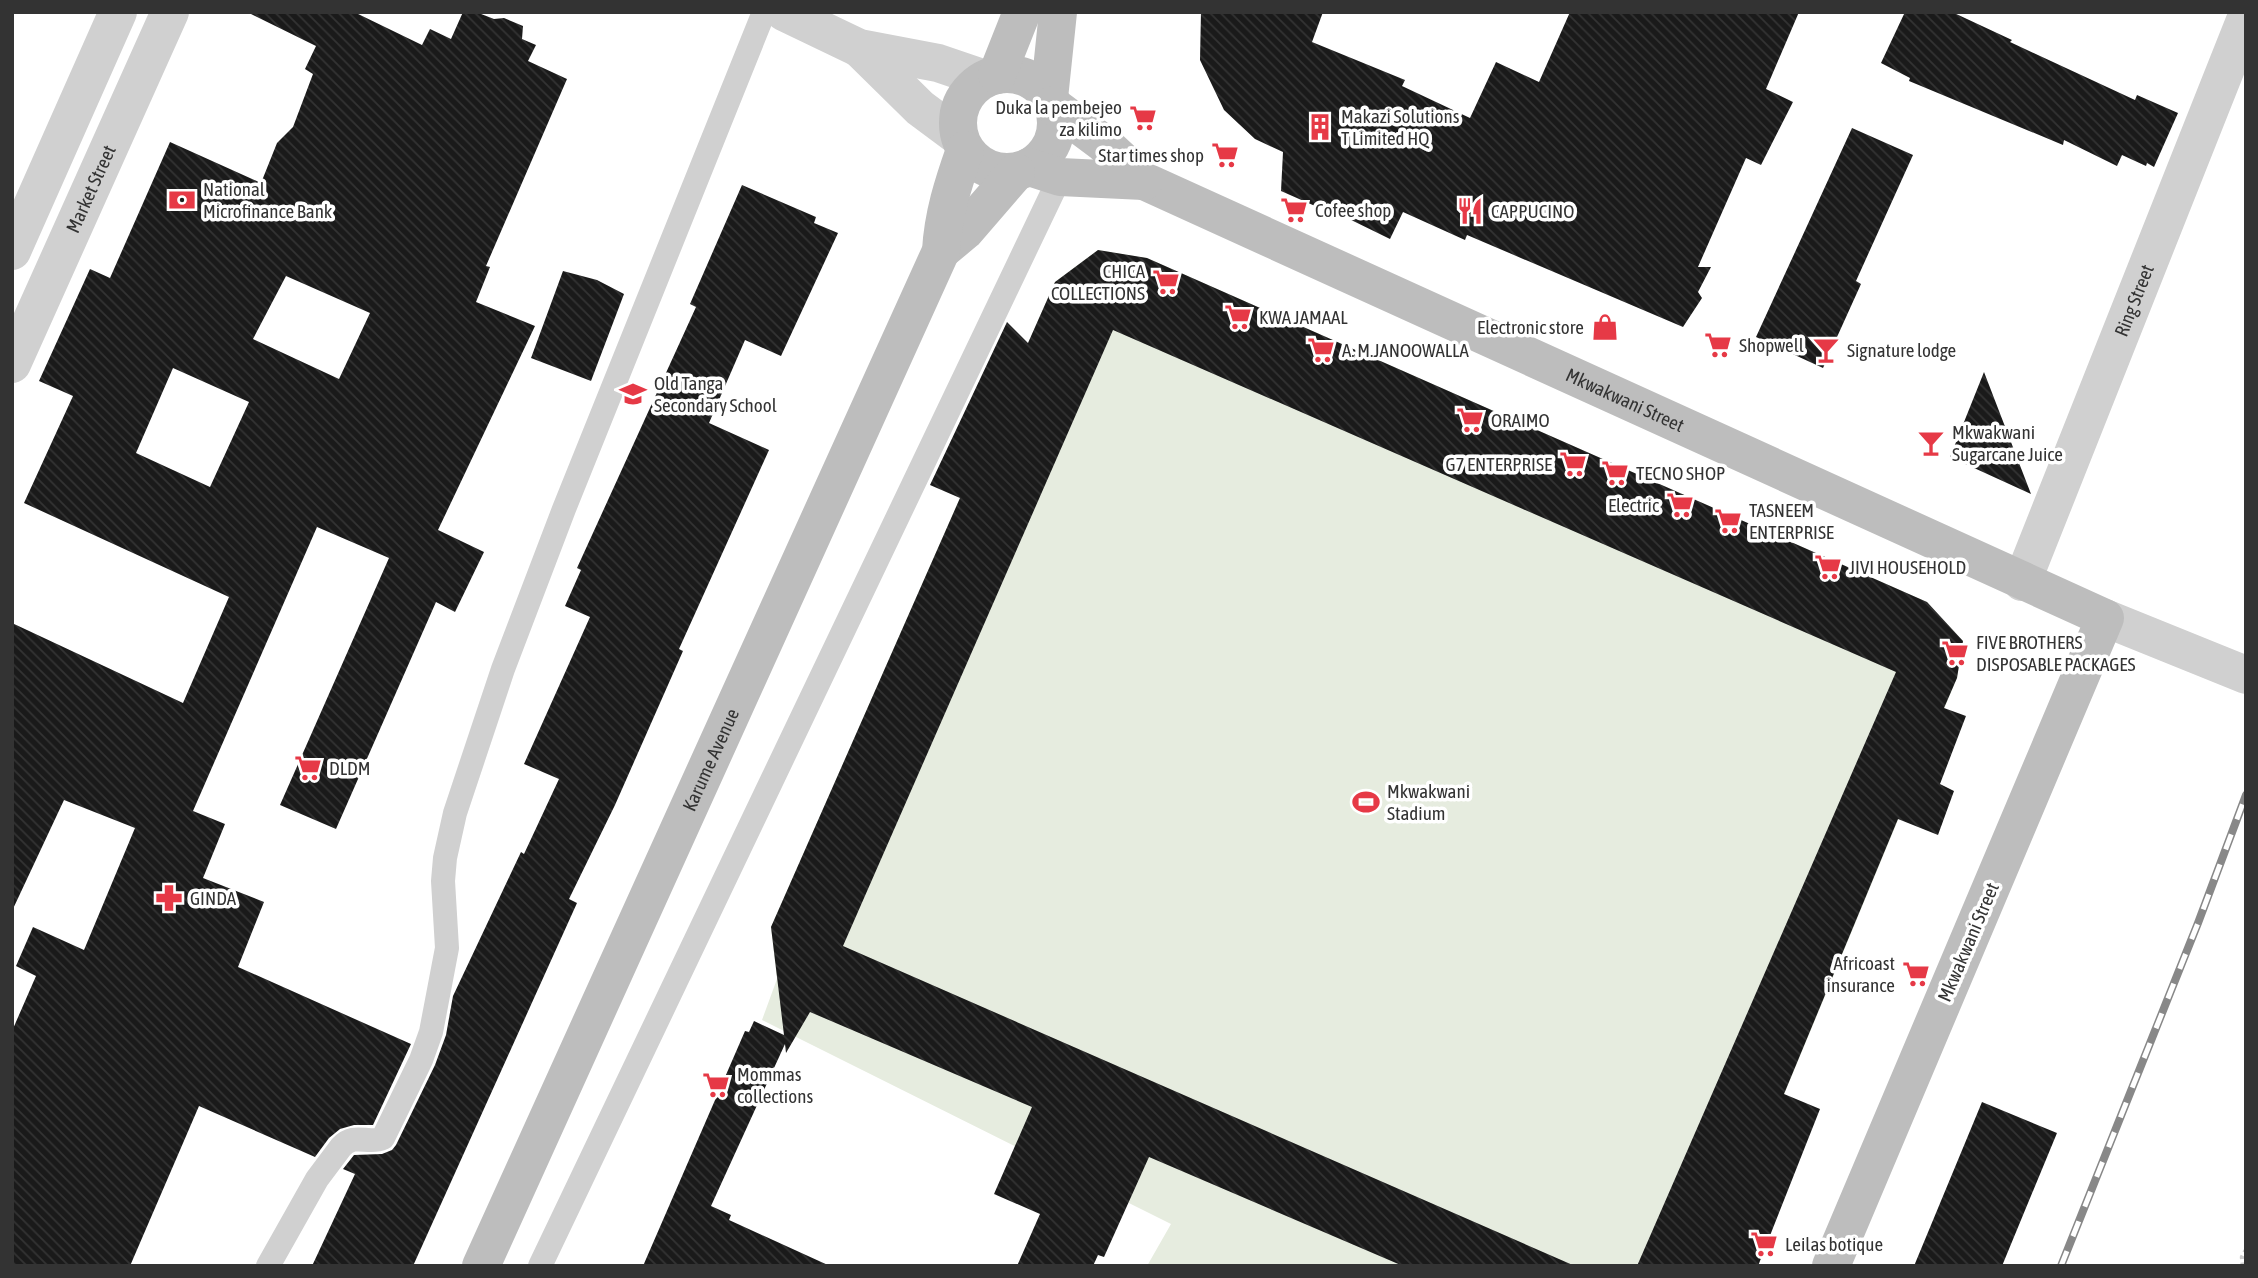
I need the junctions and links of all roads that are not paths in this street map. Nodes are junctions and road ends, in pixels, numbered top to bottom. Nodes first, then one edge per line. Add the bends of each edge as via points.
1 (118, 12) edge
2 (764, 12) edge
3 (785, 12) edge
4 (1022, 12) edge
5 (1058, 12) edge
6 (158, 16) edge
7 (2246, 18) edge
8 (859, 48) junction
9 (991, 77) junction
10 (1051, 102) junction
11 (962, 143) junction
12 (1035, 172) junction
13 (1143, 181) junction
14 (12, 251) edge
15 (941, 251) junction
16 (12, 364) edge
17 (2022, 582) junction
18 (2105, 618) junction
19 (2246, 675) edge
20 (268, 1266) edge
21 (481, 1266) edge
22 (540, 1266) edge
23 (1831, 1266) edge

1 - 14 street
2 - 20 lane via 564,509 455,813 443,881 447,948 432,1032 421,1060 385,1136 376,1141 351,1139 341,1147 317,1179
3 - 8 street
4 - 9 main road
5 - 10 main road
6 - 16 street, Market Street
7 - 17 street, Ring Street
8 - 9 street
8 - 11 street
9 - 10 main road via 1021,76 1041,88
9 - 11 main road via 974,87 960,110
10 - 12 main road via 1055,133
10 - 13 main road, Mkwakwani Street
11 - 12 main road via 987,169
11 - 15 main road via 943,222
12 - 13 main road, Mkwakwani Street
12 - 15 main road
12 - 22 lane
13 - 17 main road, Mkwakwani Street
15 - 21 main road, Karume Avenue
17 - 18 main road, Mkwakwani Street
18 - 19 street, Mkwakwani Street
18 - 23 main road, Mkwakwani Street

